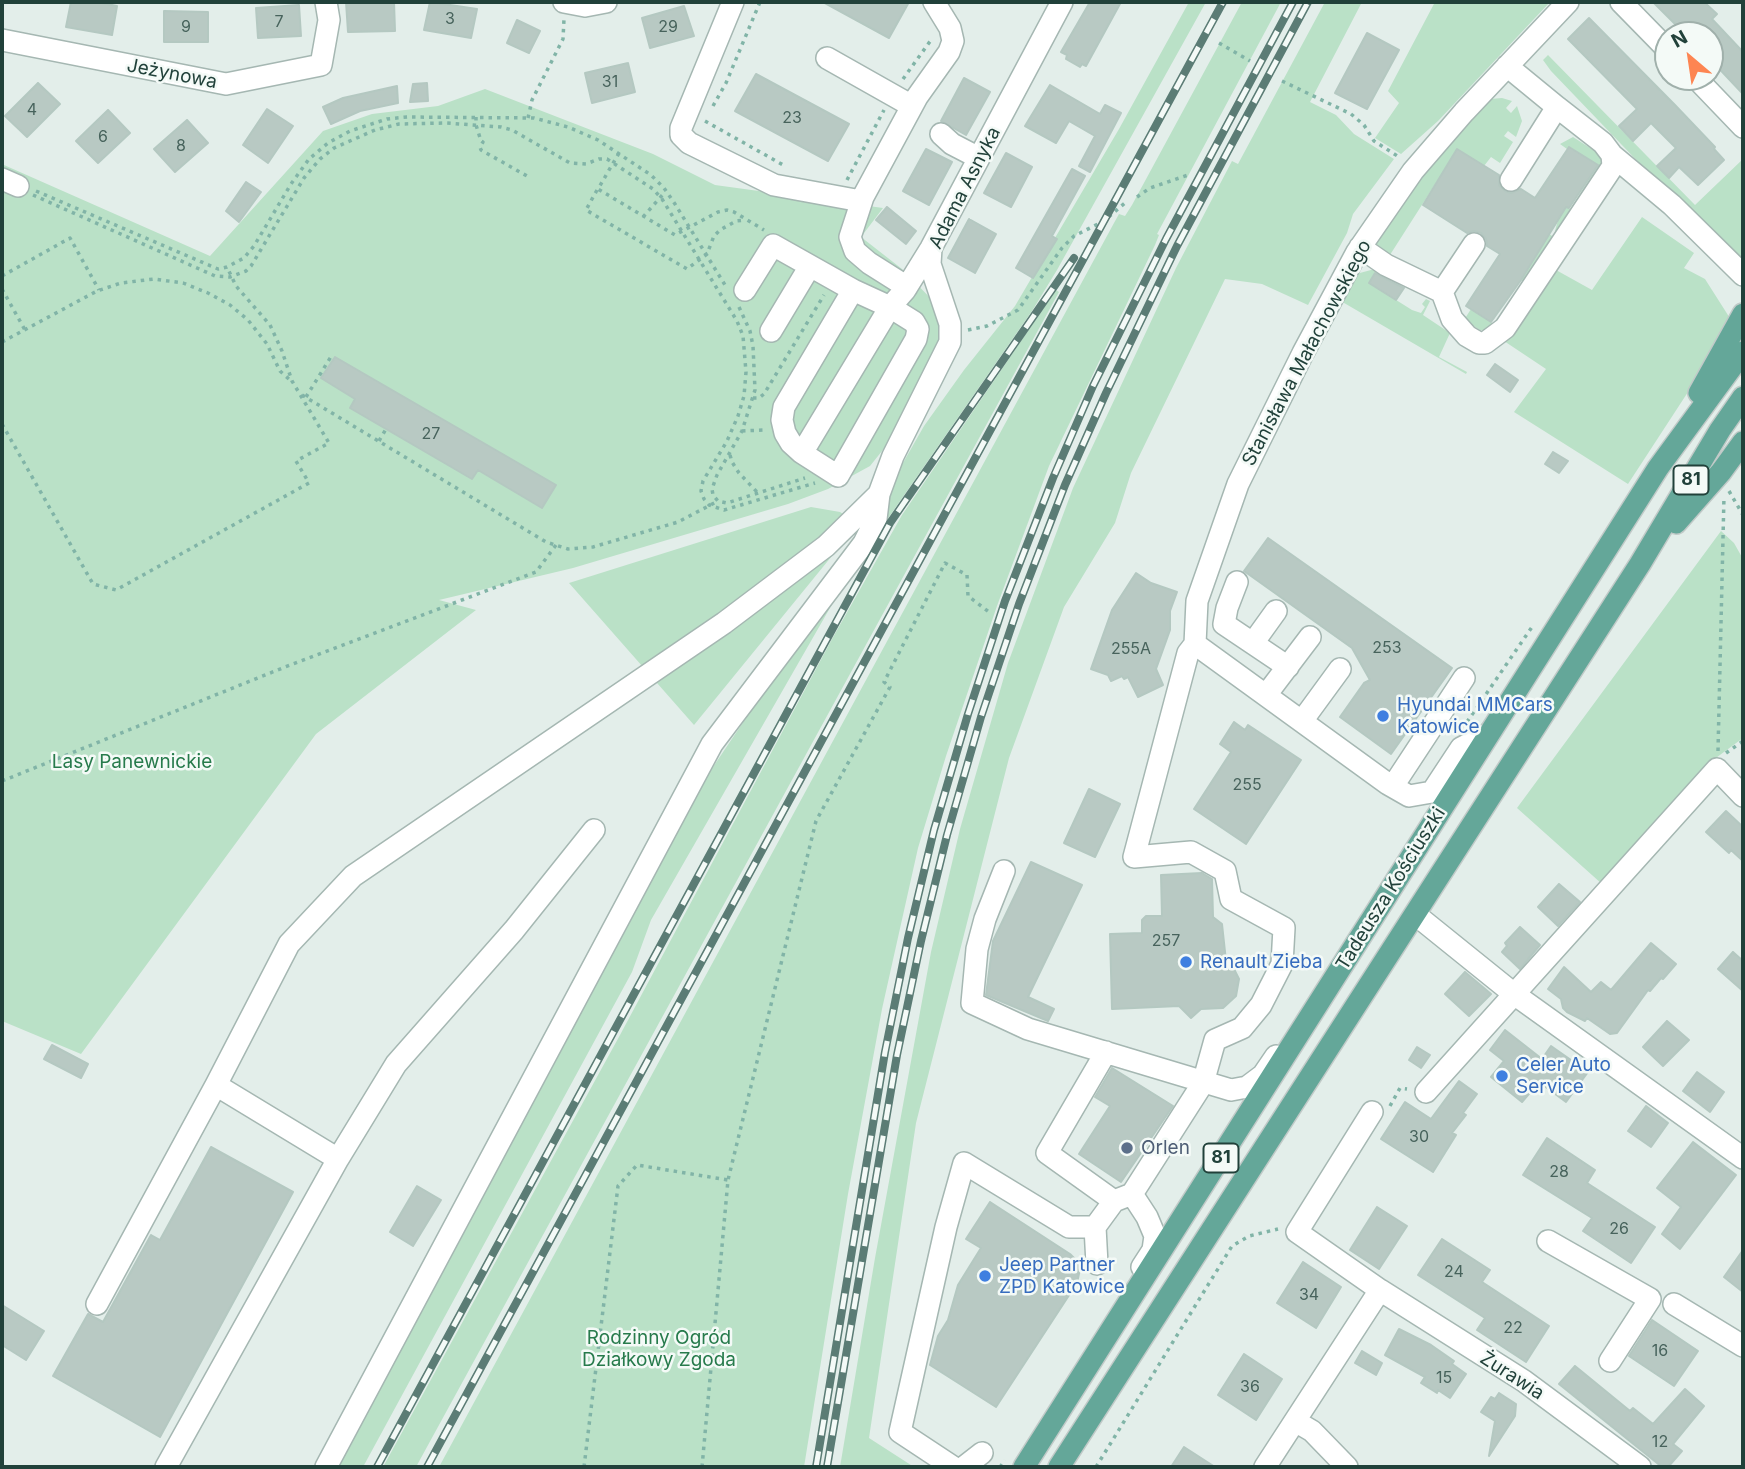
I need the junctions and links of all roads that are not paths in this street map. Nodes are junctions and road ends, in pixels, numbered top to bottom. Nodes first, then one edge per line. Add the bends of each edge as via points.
1 (326, 2) edge
2 (606, 2) edge
3 (733, 2) edge
4 (934, 2) edge
5 (1062, 2) edge
6 (1568, 2) edge
7 (1621, 2) edge
8 (563, 7) edge
9 (1654, 36) edge
10 (2, 40) edge
11 (827, 58) dead end
12 (1507, 66) junction
13 (1708, 91) edge
14 (912, 106) junction
15 (1557, 107) junction
16 (1743, 127) edge
17 (941, 134) dead end
18 (1612, 155) junction
19 (979, 158) junction
20 (1511, 180) dead end
21 (861, 201) junction
22 (1474, 244) dead end
23 (1360, 247) junction
24 (931, 248) junction
25 (810, 265) junction
26 (1743, 275) edge
27 (906, 288) junction
28 (853, 290) junction
29 (1442, 292) junction
30 (738, 297) road end
31 (890, 307) junction
32 (1743, 314) edge
33 (771, 331) dead end
34 (1743, 352) edge
35 (1743, 397) edge
36 (1743, 442) edge
37 (802, 453) junction
38 (1658, 468) junction
39 (878, 494) junction
40 (1640, 564) junction
41 (1237, 583) dead end
42 (1276, 611) dead end
43 (1311, 636) dead end
44 (1253, 643) junction
45 (1195, 644) junction
46 (1288, 667) junction
47 (1340, 669) dead end
48 (1464, 678) dead end
49 (1266, 695) junction
50 (1302, 721) junction
51 (1488, 734) junction
52 (1393, 786) junction
53 (1743, 796) edge
54 (594, 830) dead end
55 (1004, 871) dead end
56 (1416, 915) junction
57 (1514, 994) junction
58 (1320, 1004) junction
59 (1105, 1052) junction
60 (1203, 1083) junction
61 (216, 1085) junction
62 (1426, 1092) road end
63 (1372, 1112) road end
64 (1743, 1158) edge
65 (338, 1159) junction
66 (1123, 1197) junction
67 (1096, 1227) junction
68 (1548, 1241) dead end
69 (1097, 1264) dead end
70 (1380, 1290) junction
71 (97, 1304) dead end
72 (1674, 1304) dead end
73 (1121, 1312) junction
74 (1743, 1346) edge
75 (1610, 1361) dead end
76 (1295, 1420) junction
77 (982, 1453) dead end
78 (1016, 1462) edge
79 (166, 1467) edge
80 (326, 1467) edge
81 (953, 1467) edge
82 (964, 1467) edge
83 (1059, 1467) edge
84 (1265, 1467) edge
85 (1347, 1467) edge
86 (1640, 1467) edge

1 - 10 street, Jeżynowa via 328,20 320,65 226,84
2 - 8 street
3 - 21 street via 681,135 774,185
4 - 14 street via 953,41
5 - 19 street, Adama Asnyka
6 - 12 street, Stanisława Małachowskiego
7 - 9 street
11 - 14 street
12 - 15 street
12 - 23 street, Stanisława Małachowskiego via 1413,171
13 - 16 street
14 - 21 street
15 - 18 street
15 - 20 street
17 - 19 street
18 - 26 street via 1672,205
18 - 29 street via 1613,166 1504,328 1490,341 1479,344 1466,336 1452,319
19 - 24 street, Adama Asnyka
21 - 27 street via 851,229 852,245
22 - 29 street
23 - 29 street via 1378,261
23 - 45 street, Stanisława Małachowskiego via 1238,484 1197,601
24 - 27 street
24 - 39 street, Adama Asnyka via 930,264 952,332 950,342
25 - 28 street
25 - 30 street via 773,245
25 - 33 street
27 - 31 street
28 - 31 street
28 - 37 street via 784,407 785,433
31 - 37 street
31 - 37 street via 914,322 916,339 834,473
32 - 38 main road
34 - 38 main road, Tadeusza Kościuszki / 81
35 - 40 main road, Tadeusza Kościuszki / 81
36 - 40 main road
38 - 51 main road, Tadeusza Kościuszki / 81
39 - 61 street via 826,546 724,623 353,876 289,944
39 - 80 street via 876,519 864,543 712,744
40 - 56 main road, Tadeusza Kościuszki / 81
41 - 44 street via 1224,624
42 - 44 street
43 - 46 street
44 - 46 street
45 - 49 street
45 - 60 street, Stanisława Małachowskiego via 1188,653 1134,857 1191,852 1226,871 1231,899 1284,928 1282,964 1261,1005 1242,1028 1215,1040
46 - 49 street
47 - 50 street
48 - 52 street
49 - 50 street
50 - 52 street
51 - 52 street via 1461,748 1432,792 1409,796
51 - 58 main road, Tadeusza Kościuszki / 81
53 - 57 street via 1717,764
54 - 65 street via 514,930 396,1064
55 - 59 street via 977,949 972,1003 1028,1029
56 - 57 street
56 - 83 main road, Tadeusza Kościuszki / 81
57 - 62 street
57 - 64 street
58 - 60 street via 1286,1040 1264,1075 1247,1087 1231,1090
58 - 73 main road, Tadeusza Kościuszki / 81
59 - 60 street
59 - 66 street via 1047,1153
60 - 66 street
61 - 65 street
61 - 71 street
63 - 70 street, Żurawia via 1297,1232
65 - 79 street
66 - 67 street
66 - 73 street via 1147,1217 1155,1236 1153,1250
67 - 69 street
67 - 81 street via 1069,1227 964,1163 900,1432
68 - 75 street via 1650,1298
70 - 76 street
70 - 86 street, Żurawia via 1524,1381
72 - 74 street
73 - 78 main road, Tadeusza Kościuszki / 81
76 - 84 street
76 - 85 street
77 - 82 street

